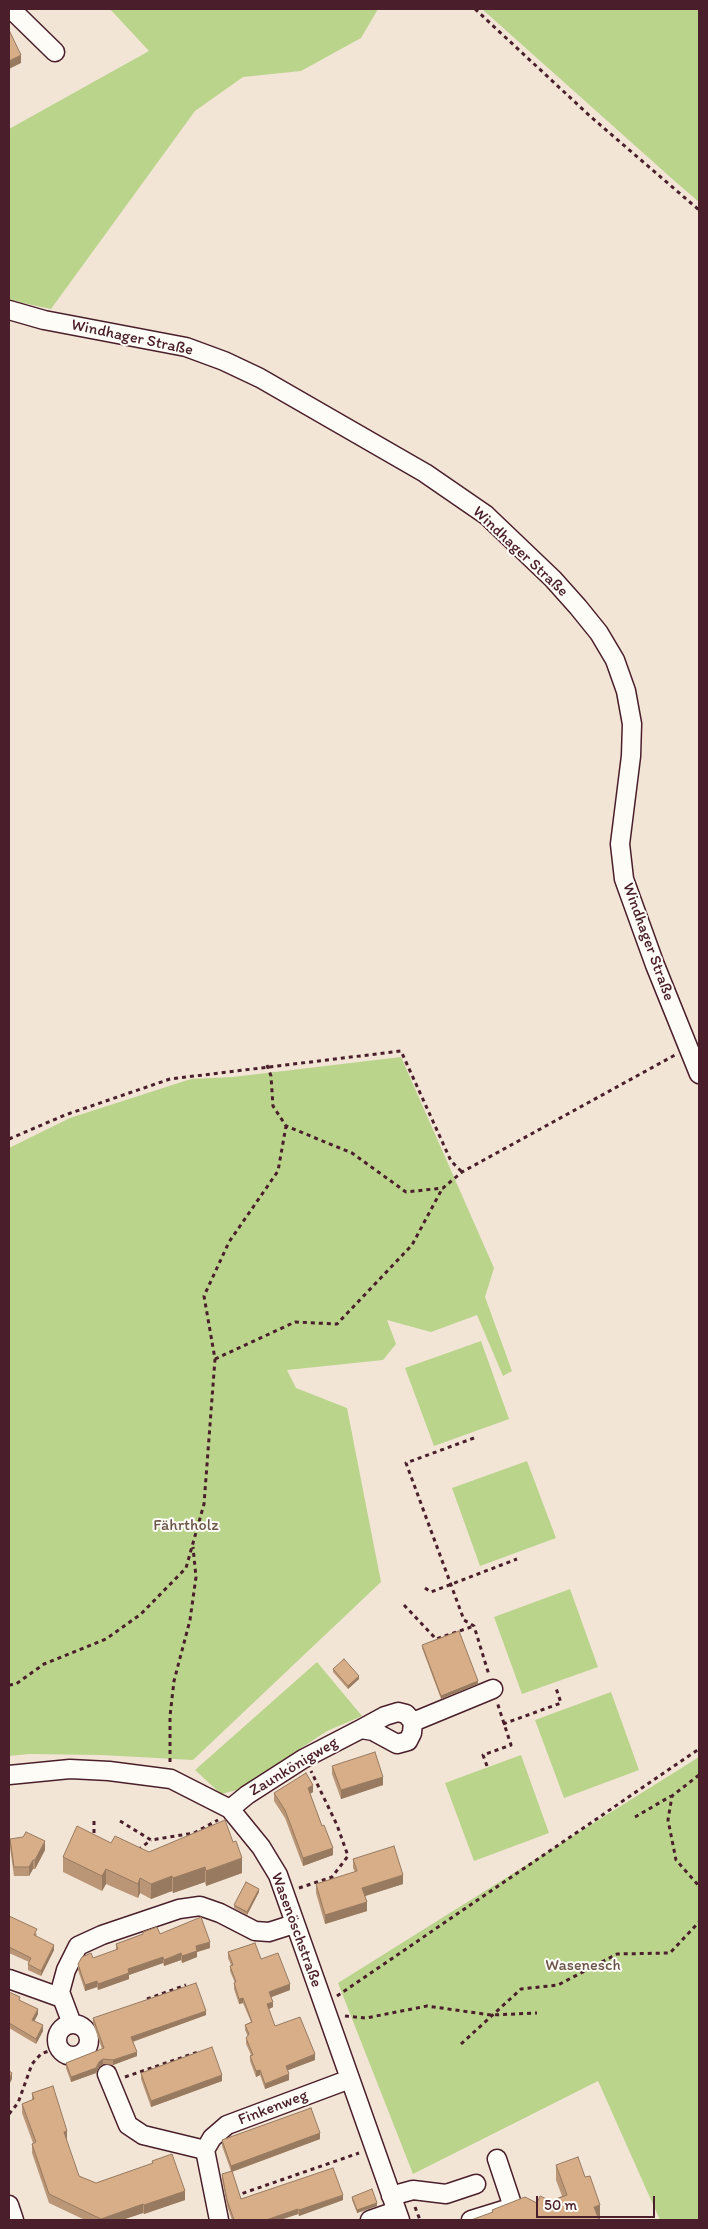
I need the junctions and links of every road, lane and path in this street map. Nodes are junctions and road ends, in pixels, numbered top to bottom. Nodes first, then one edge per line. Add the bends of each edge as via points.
1 (11, 9) edge
2 (475, 9) edge
3 (55, 52) dead end
4 (699, 210) edge
5 (9, 310) edge
6 (688, 1048) junction
7 (267, 1065) junction
8 (699, 1074) edge
9 (286, 1126) junction
10 (9, 1139) edge
11 (462, 1172) junction
12 (443, 1188) junction
13 (215, 1359) junction
14 (474, 1438) dead end
15 (193, 1543) junction
16 (517, 1559) dead end
17 (451, 1583) junction
18 (425, 1588) dead end
19 (404, 1605) dead end
20 (474, 1626) junction
21 (9, 1685) edge
22 (556, 1688) dead end
23 (494, 1689) junction
24 (413, 1722) junction
25 (503, 1724) junction
26 (361, 1728) junction
27 (699, 1749) edge
28 (303, 1759) junction
29 (170, 1762) dead end
30 (487, 1766) dead end
31 (9, 1775) edge
32 (699, 1775) edge
33 (672, 1796) junction
34 (230, 1809) junction
35 (635, 1817) dead end
36 (94, 1821) dead end
37 (120, 1822) dead end
38 (151, 1840) junction
39 (94, 1841) edge
40 (130, 1848) edge
41 (699, 1886) edge
42 (284, 1893) junction
43 (699, 1922) edge
44 (294, 1924) junction
45 (9, 1979) edge
46 (186, 1985) edge
47 (62, 1998) junction
48 (141, 2002) edge
49 (325, 2009) junction
50 (537, 2014) dead end
51 (491, 2015) junction
52 (72, 2024) junction
53 (461, 2044) dead end
54 (59, 2047) junction
55 (198, 2052) edge
56 (108, 2078) joint
57 (350, 2079) junction
58 (9, 2114) edge
59 (374, 2148) junction
60 (205, 2150) junction
61 (497, 2159) dead end
62 (476, 2184) dead end
63 (9, 2206) edge
64 (396, 2209) edge
65 (215, 2215) edge
66 (14, 2220) edge
67 (370, 2220) edge
68 (471, 2220) edge

1 - 3 street
2 - 4 path via 591,117
5 - 6 street, Windhager Straße via 44,320 186,346 260,378 416,468 478,510 559,586 600,633 615,660 626,691 632,756 620,844 624,879
6 - 8 street, Windhager Straße
6 - 11 path
7 - 9 path via 273,1106
7 - 10 path via 170,1079 65,1115
7 - 11 path via 401,1050 451,1161
9 - 12 path via 352,1153 406,1192
9 - 13 path via 278,1171 229,1242 204,1296
11 - 12 path
12 - 13 path via 412,1245 337,1324 295,1322
13 - 15 path via 204,1504
14 - 17 path via 406,1464
15 - 21 path via 186,1568 142,1614 106,1639 44,1664 16,1684
15 - 29 path via 196,1577 190,1620 174,1682
16 - 17 path
17 - 18 path via 431,1592
17 - 20 path via 464,1620
19 - 20 path via 436,1639
20 - 23 path
22 - 25 path via 561,1703
23 - 24 street
23 - 25 path
24 - 26 street, Zaunkönigweg via 406,1714 398,1712
24 - 26 street via 408,1740 398,1744
25 - 30 path via 511,1745 483,1755
26 - 28 street, Zaunkönigweg
27 - 49 path
28 - 34 street, Zaunkönigweg
28 - 42 path via 317,1780 348,1856 332,1877
31 - 34 street, Wasenöschstraße via 70,1769 171,1779
32 - 33 path
33 - 35 path
33 - 41 path via 668,1820 676,1860
34 - 38 path via 194,1833
34 - 42 street, Wasenöschstraße via 261,1847 278,1875
36 - 39 path
37 - 38 path
38 - 40 path via 139,1850
42 - 44 street, Wasenöschstraße
43 - 51 path via 670,1953 617,1954 558,1985 521,1989
44 - 47 street via 268,1932 255,1930 200,1906 179,1909 102,1934 78,1946 66,1970 60,1992
44 - 49 street, Wasenöschstraße
45 - 47 street
46 - 48 path
47 - 52 street
49 - 51 path via 366,2018 427,2006
49 - 57 street, Wasenöschstraße
50 - 51 path
51 - 53 path
52 - 54 street via 61,2029
52 - 54 street via 84,2027 88,2044 81,2054 75,2055 63,2052
54 - 58 path via 41,2054 32,2064 18,2103
55 - 56 path
56 - 60 street via 128,2125 143,2135
57 - 59 street, Wasenöschstraße
57 - 60 street, Finkenweg via 227,2125 212,2138
59 - 64 street, Wasenöschstraße
59 - 65 path
60 - 65 street
61 - 68 street via 513,2207
62 - 64 street via 446,2194 413,2190
63 - 66 street
64 - 67 street

